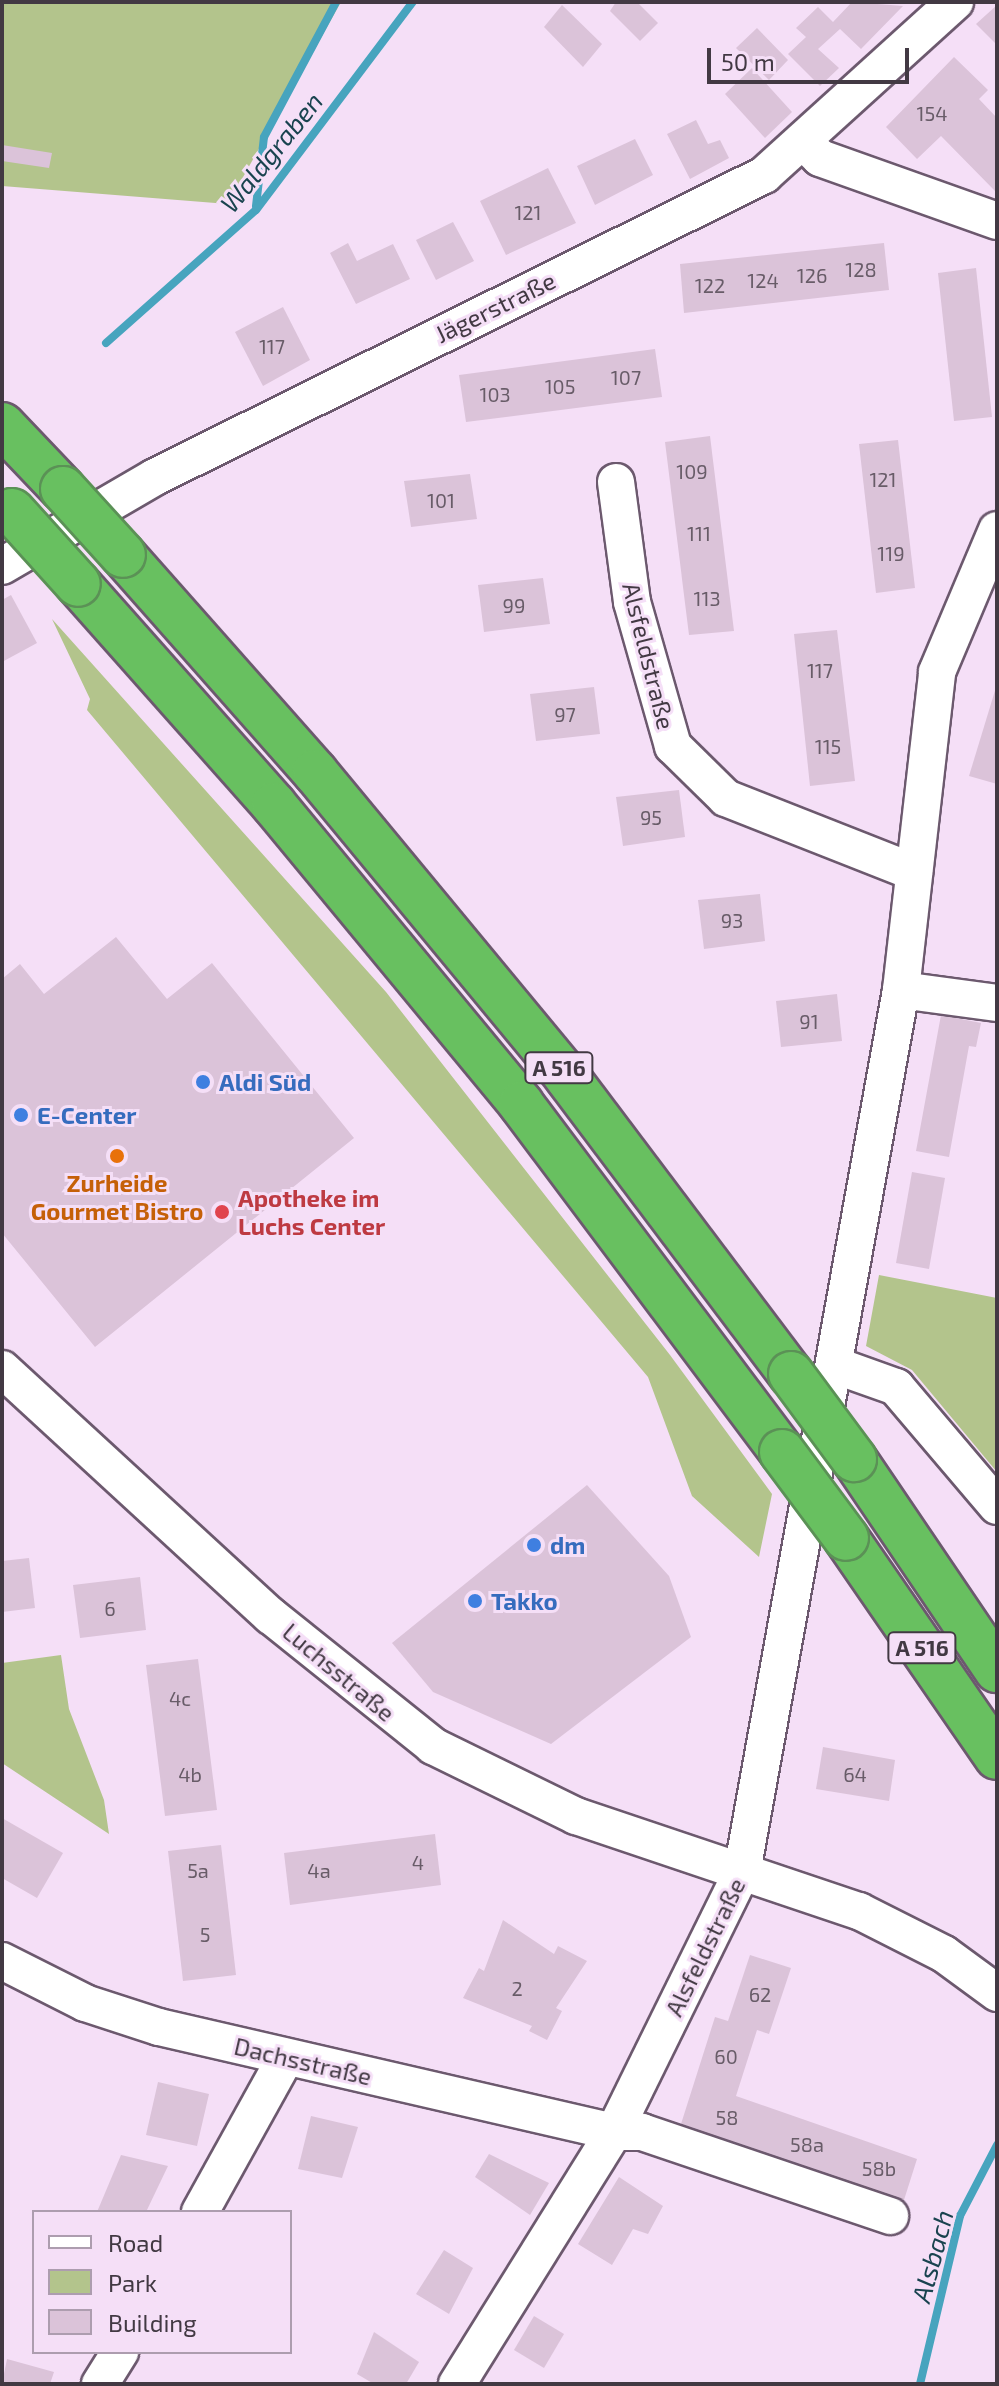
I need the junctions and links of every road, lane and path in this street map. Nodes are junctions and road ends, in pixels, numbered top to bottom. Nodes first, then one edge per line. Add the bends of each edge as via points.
1 (955, 2) edge
2 (805, 143) junction
3 (997, 221) edge
4 (2, 425) edge
5 (616, 482) dead end
6 (7, 505) edge
7 (997, 530) edge
8 (2, 566) edge
9 (914, 872) junction
10 (901, 990) junction
11 (997, 1003) edge
12 (837, 1366) junction
13 (2, 1369) edge
14 (997, 1506) edge
15 (997, 1670) edge
16 (997, 1757) edge
17 (742, 1872) junction
18 (2, 1961) edge
19 (997, 1993) edge
20 (286, 2057) junction
21 (614, 2132) junction
22 (201, 2210) edge
23 (890, 2216) dead end
24 (119, 2354) edge
25 (100, 2384) edge
26 (457, 2384) edge

1 - 2 street, Jägerstraße
2 - 3 street via 820,158
2 - 8 street, Jägerstraße via 764,175 155,477
4 - 15 highway, A 516, bridge via 295,748 567,1077 854,1459
5 - 9 street, Alsfeldstraße via 632,602 673,746 726,798
6 - 16 highway, A 516, bridge via 521,1104 846,1538
7 - 9 street, Alsfeldstraße via 937,672
9 - 10 street, Alsfeldstraße
10 - 11 street
10 - 12 street, Alsfeldstraße
12 - 14 street via 896,1387
12 - 17 street, Alsfeldstraße
13 - 17 street, Luchsstraße via 131,1493 409,1729 576,1816
17 - 19 street, Luchsstraße via 902,1930
17 - 21 street, Alsfeldstraße
18 - 20 street, Dachsstraße via 97,2007
20 - 21 street, Dachsstraße
20 - 22 street
21 - 23 street, Dachsstraße via 642,2132
21 - 26 street, Alsfeldstraße
24 - 25 street

